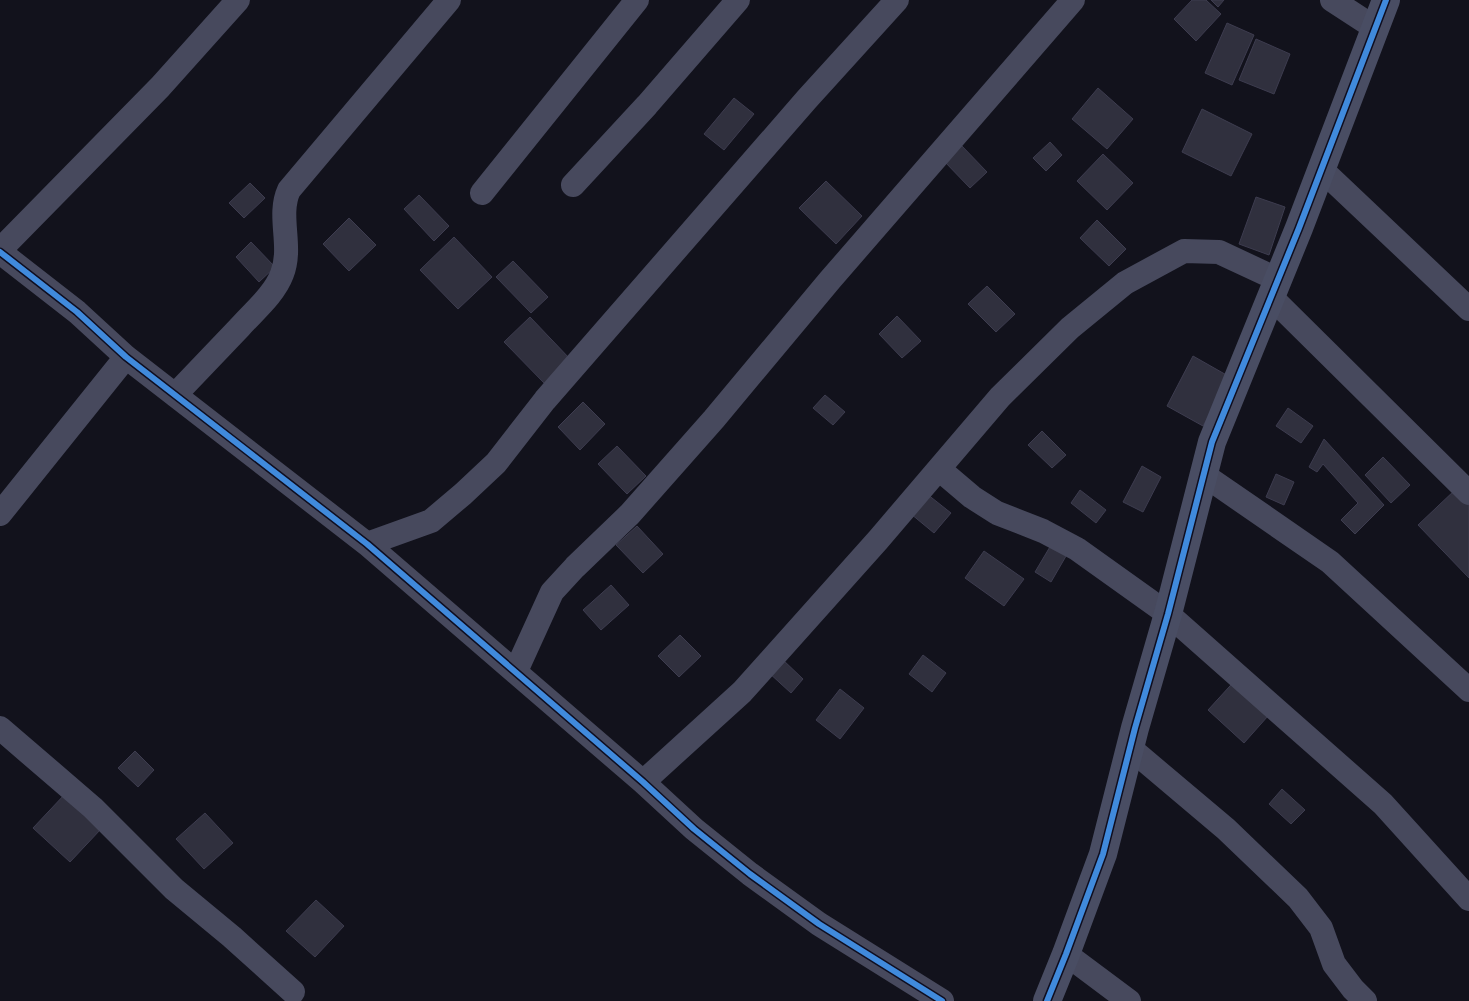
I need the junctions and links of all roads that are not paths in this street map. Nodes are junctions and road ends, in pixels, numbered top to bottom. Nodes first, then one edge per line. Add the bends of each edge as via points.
1 (238, 0) edge
2 (449, 0) edge
3 (636, 0) edge
4 (738, 0) edge
5 (897, 0) edge
6 (1073, 0) edge
7 (1332, 0) edge
8 (1386, 0) edge
9 (1376, 28) junction
10 (1321, 169) junction
11 (574, 185) dead end
12 (482, 193) dead end
13 (0, 251) edge
14 (1274, 288) junction
15 (1469, 308) edge
16 (126, 356) junction
17 (175, 395) junction
18 (939, 469) junction
19 (1204, 475) junction
20 (1469, 494) edge
21 (0, 514) edge
22 (367, 544) junction
23 (1168, 614) junction
24 (516, 671) junction
25 (1469, 690) edge
26 (0, 728) edge
27 (1130, 748) junction
28 (643, 782) junction
29 (1469, 898) edge
30 (1066, 954) junction
31 (293, 992) dead end
32 (942, 1001) edge
33 (1047, 1001) edge
34 (1129, 1001) edge
35 (1365, 1001) edge

1 - 13 street via 160,87
2 - 17 street via 289,190 284,208 286,245 282,273 270,294
3 - 12 street
4 - 11 street
5 - 22 street via 546,400 496,463 431,521
6 - 24 street via 630,514 552,592
7 - 9 street
8 - 9 street
9 - 10 street
10 - 14 street
10 - 15 street
13 - 16 street
14 - 18 street via 1219,252 1184,251 1125,283 1070,328 1000,397
14 - 19 street via 1212,442
14 - 20 street
16 - 17 street
16 - 21 street
17 - 22 street
18 - 23 street via 997,513 1077,549
18 - 28 street via 742,692
19 - 23 street
19 - 25 street via 1330,562
22 - 24 street
23 - 27 street
23 - 29 street via 1383,804
24 - 28 street
26 - 31 street via 93,808 174,889
27 - 30 street via 1103,854
27 - 35 street via 1226,829 1298,898 1321,928 1334,964
28 - 32 street via 750,874 819,924
30 - 33 street
30 - 34 street

